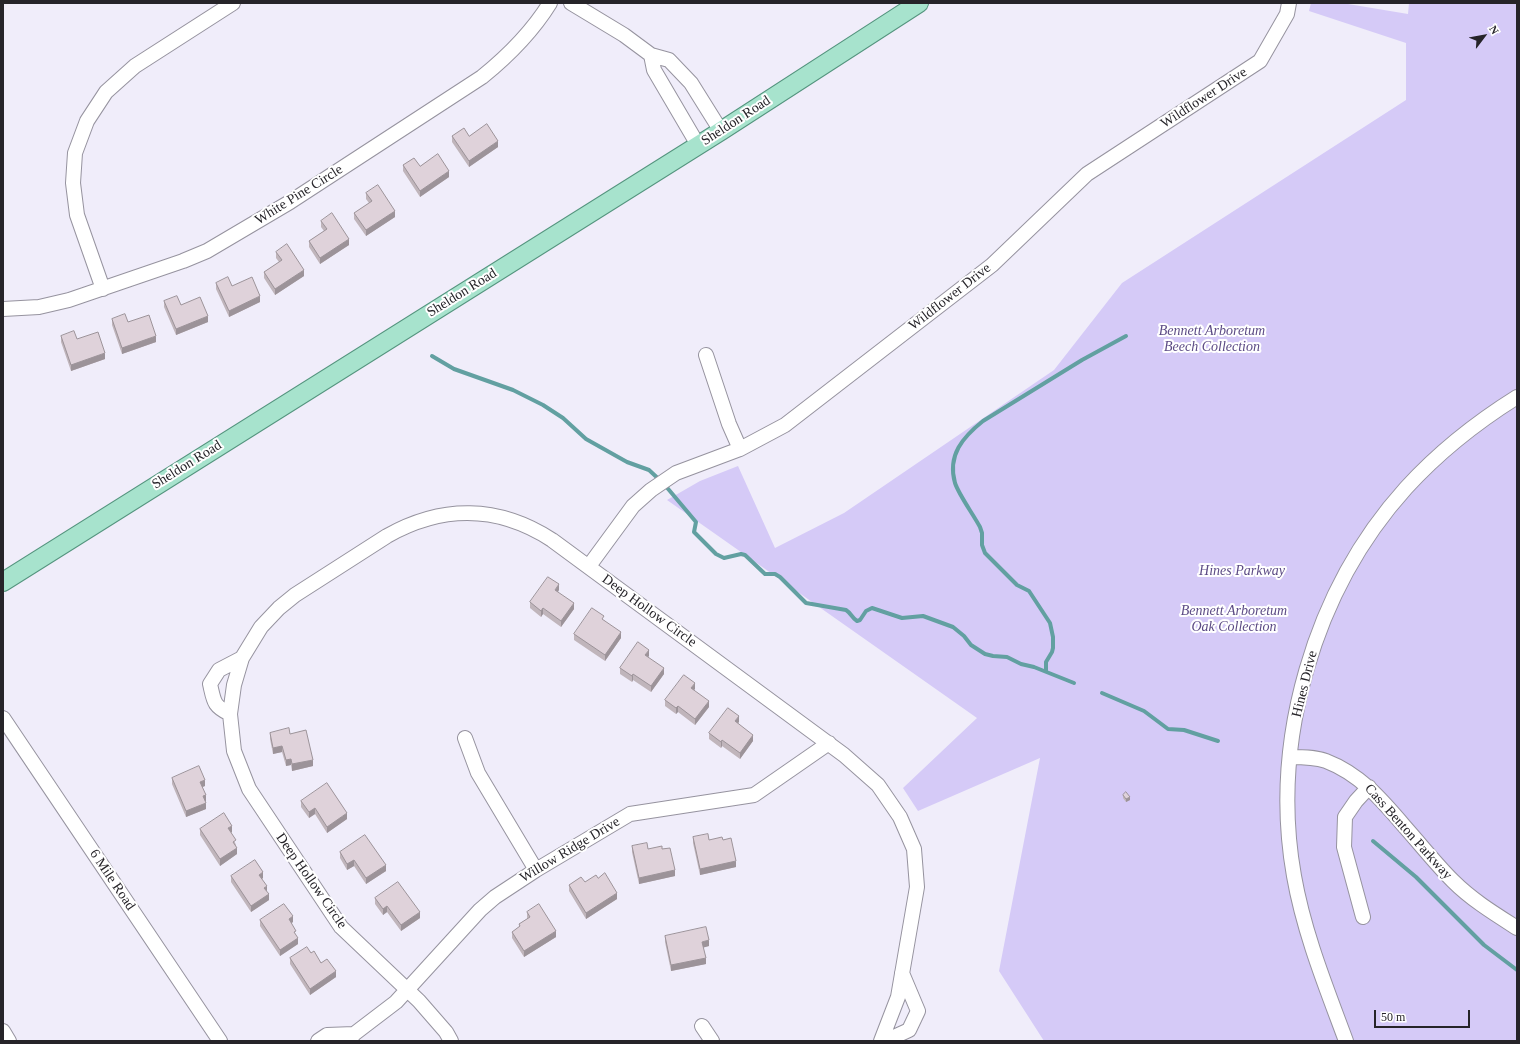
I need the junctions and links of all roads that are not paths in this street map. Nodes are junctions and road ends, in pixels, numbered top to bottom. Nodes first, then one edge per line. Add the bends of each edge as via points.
1 (233, 3) edge
2 (550, 3) edge
3 (571, 3) edge
4 (919, 3) edge
5 (1289, 3) edge
6 (651, 55) junction
7 (721, 131) junction
8 (698, 145) junction
9 (103, 289) junction
10 (4, 314) edge
11 (706, 355) dead end
12 (1517, 397) edge
13 (740, 449) junction
14 (589, 566) junction
15 (3, 582) edge
16 (242, 658) junction
17 (230, 714) junction
18 (3, 718) edge
19 (464, 738) dead end
20 (829, 743) junction
21 (1290, 757) junction
22 (1369, 787) junction
23 (536, 870) junction
24 (1363, 917) dead end
25 (1517, 928) edge
26 (902, 973) junction
27 (407, 990) junction
28 (702, 1026) dead end
29 (3, 1031) edge
30 (352, 1037) edge
31 (10, 1041) edge
32 (220, 1041) edge
33 (318, 1041) edge
34 (451, 1041) edge
35 (712, 1041) edge
36 (881, 1041) edge
37 (885, 1041) edge
38 (1346, 1041) edge

1 - 9 street via 135,66 106,92 87,121 76,153 73,183 78,215
2 - 9 street, White Pine Circle via 504,59 482,77 290,202 207,251
3 - 6 street via 624,35
4 - 7 main road, Sheldon Road
5 - 13 street, Wildflower Drive via 1287,14 1260,61 1087,174 992,265 785,425
6 - 7 street via 669,60 691,83
6 - 8 street via 654,70
7 - 8 main road, Sheldon Road
8 - 15 main road, Sheldon Road
9 - 10 street, White Pine Circle via 69,300
11 - 13 street
12 - 21 street, Hines Drive via 1457,440 1424,470 1390,507 1366,540 1342,581 1315,644 1297,711
13 - 14 street, Wildflower Drive via 676,473 651,490 633,506
14 - 16 street, Deep Hollow Circle via 542,533 516,521 472,513 434,516 402,527 287,601 261,627
14 - 20 street, Deep Hollow Circle
16 - 17 street, Deep Hollow Circle via 234,685
16 - 17 street via 219,670 210,684 214,703
17 - 27 street, Deep Hollow Circle via 234,751 246,783 257,802 341,927
18 - 32 street, 6 Mile Road
19 - 23 street via 478,773
20 - 23 street, Willow Ridge Drive via 754,794 630,814
20 - 26 street, Deep Hollow Circle via 878,785 900,816 914,849 918,887
21 - 22 street, Cass Benton Parkway via 1325,761 1347,771
21 - 38 street, Hines Drive via 1289,840 1296,887 1313,954
22 - 24 street via 1356,800 1345,817 1344,847
22 - 25 street, Cass Benton Parkway via 1455,883 1481,905
23 - 27 street, Willow Ridge Drive via 494,897 480,910
26 - 36 street, Deep Hollow Circle via 898,997
26 - 37 street via 918,1011 909,1030
27 - 30 street, Willow Ridge Drive
27 - 34 street, Deep Hollow Circle via 446,1032
28 - 35 street
29 - 31 street
30 - 33 street, Willow Ridge Drive via 328,1035

